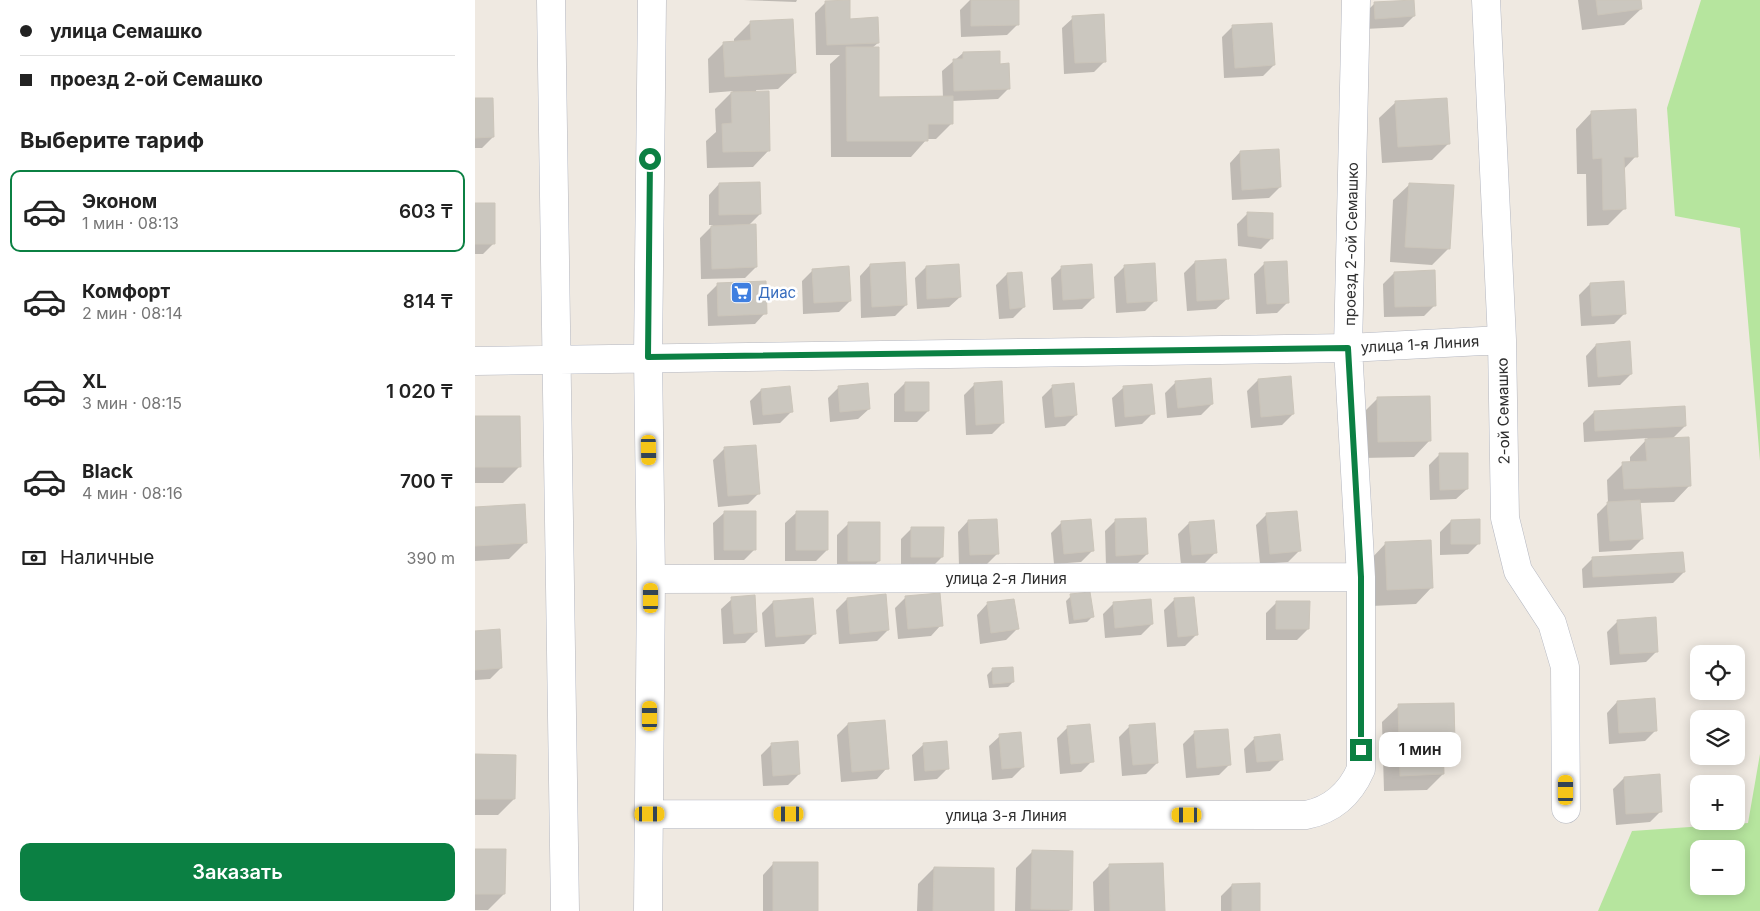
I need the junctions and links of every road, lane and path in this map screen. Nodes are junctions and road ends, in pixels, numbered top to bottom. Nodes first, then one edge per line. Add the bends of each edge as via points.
1 (551, 0) edge
2 (652, 0) edge
3 (1356, 0) edge
4 (1486, 0) edge
5 (1502, 340) junction
6 (1348, 348) junction
7 (648, 357) junction
8 (556, 359) junction
9 (475, 361) edge
10 (1361, 577) junction
11 (651, 579) junction
12 (1353, 786) joint
13 (1566, 809) dead end
14 (650, 814) junction
15 (565, 911) edge
16 (648, 911) edge

1 - 8 street
2 - 7 street
3 - 6 street, проезд 2-ой Семашко
4 - 5 street, 2-ой Семашко
5 - 6 street, улица 1-я Линия
5 - 13 street, 2-ой Семашко via 1505,518 1518,571 1552,623 1565,667
6 - 7 street, улица 1-я Линия
6 - 10 street, проезд 2-ой Семашко
7 - 8 street, улица 1-я Линия
7 - 11 street
8 - 9 street, улица 1-я Линия
8 - 15 street
10 - 11 street, улица 2-я Линия
10 - 12 street, проезд 2-ой Семашко via 1361,769
11 - 14 street
12 - 14 street, улица 3-я Линия via 1322,812 1306,815
14 - 16 street

